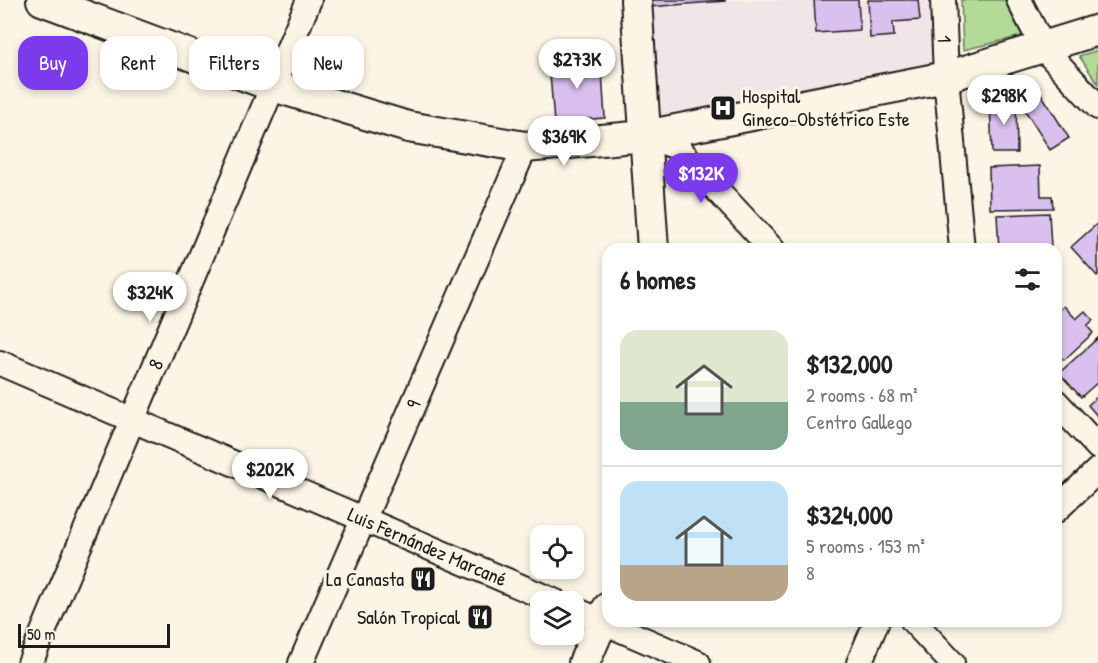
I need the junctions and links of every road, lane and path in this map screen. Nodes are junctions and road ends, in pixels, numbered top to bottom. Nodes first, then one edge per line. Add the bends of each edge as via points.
1 (42, 0) edge
2 (309, 0) edge
3 (636, 0) edge
4 (943, 0) edge
5 (1018, 0) edge
6 (1098, 30) edge
7 (1044, 49) junction
8 (189, 55) edge
9 (280, 69) edge
10 (946, 77) junction
11 (280, 88) edge
12 (271, 90) edge
13 (1098, 107) edge
14 (645, 135) junction
15 (525, 147) junction
16 (652, 243) edge
17 (766, 243) edge
18 (961, 243) edge
19 (0, 363) edge
20 (1062, 408) edge
21 (132, 418) junction
22 (1098, 447) edge
23 (1098, 470) edge
24 (1062, 504) edge
25 (363, 516) junction
26 (531, 591) edge
27 (584, 611) edge
28 (602, 614) edge
29 (602, 622) edge
30 (628, 627) edge
31 (875, 627) edge
32 (927, 627) edge
33 (30, 663) edge
34 (301, 663) edge
35 (584, 663) edge
36 (698, 663) edge
37 (860, 663) edge
38 (952, 663) edge

1 - 8 main road
2 - 9 street, 8
3 - 14 main road
4 - 10 street, 1
5 - 7 street
6 - 7 main road
7 - 10 main road
7 - 13 street
10 - 14 main road
10 - 18 street, 1
11 - 15 main road via 408,127
12 - 21 street, 8
14 - 15 main road
14 - 16 main road
14 - 17 street via 677,147
15 - 25 street, 9
19 - 21 street, Luis Fernández Marcané
20 - 22 street
21 - 25 street, Luis Fernández Marcané
21 - 33 street, 8
23 - 24 street
25 - 26 street, Luis Fernández Marcané
25 - 34 street, 9
27 - 28 street
29 - 35 main road
30 - 36 street
31 - 37 street
32 - 38 street

